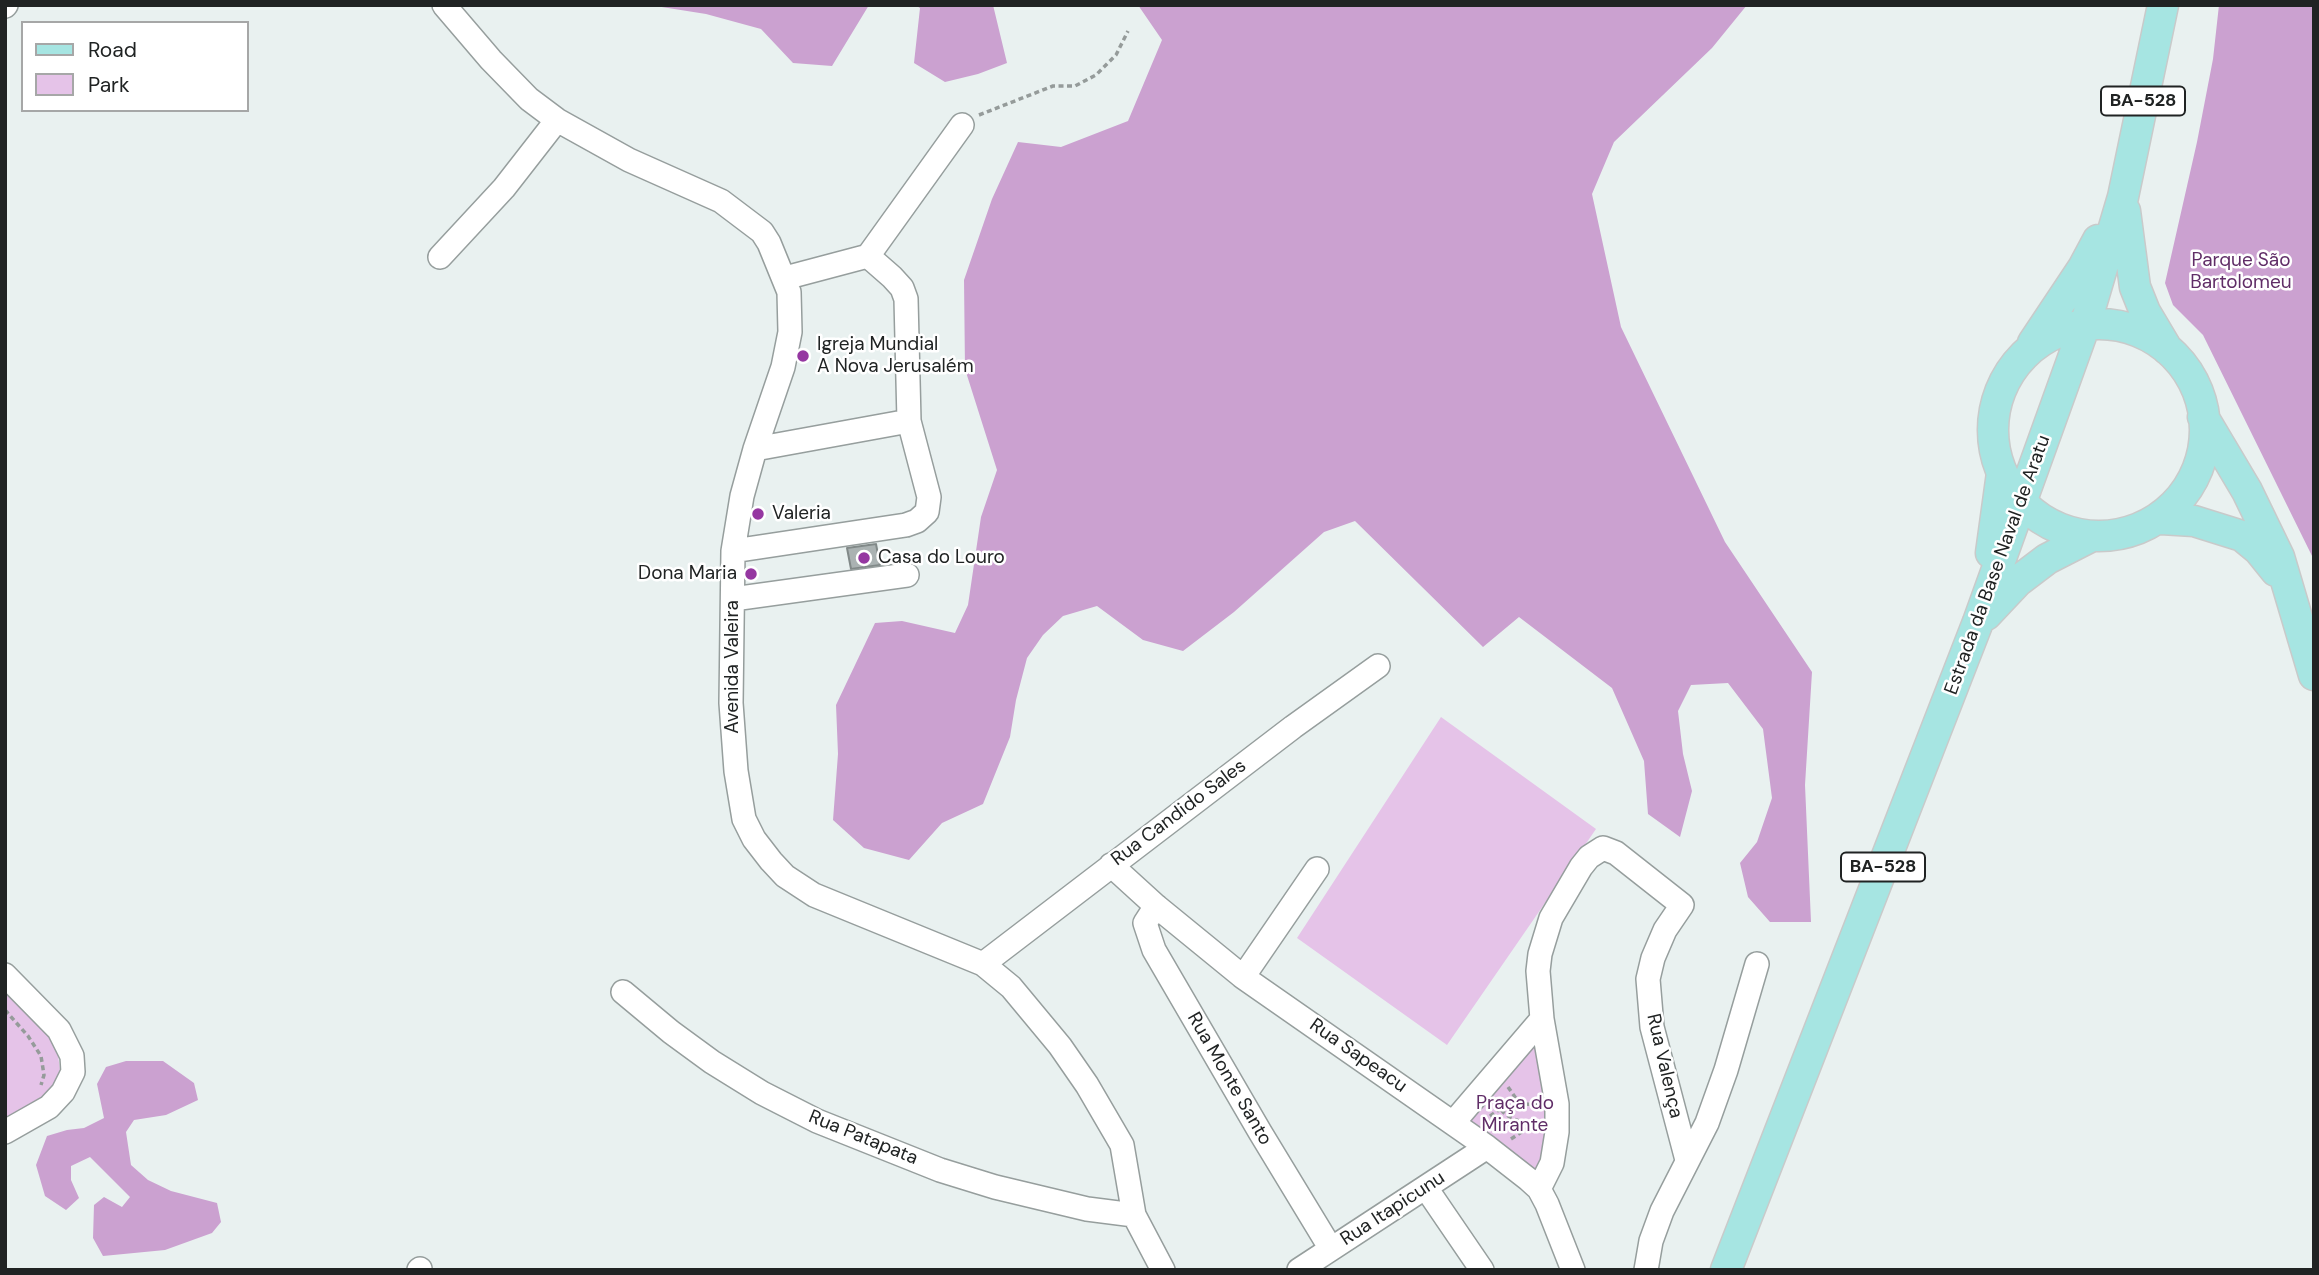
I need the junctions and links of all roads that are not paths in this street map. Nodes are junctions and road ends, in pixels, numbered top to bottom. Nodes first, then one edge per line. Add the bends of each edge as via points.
1 (444, 5) edge
2 (2162, 5) edge
3 (557, 120) junction
4 (962, 125) road end
5 (2123, 197) junction
6 (868, 256) junction
7 (440, 257) dead end
8 (785, 278) junction
9 (2086, 323) junction
10 (2168, 351) junction
11 (2026, 353) junction
12 (2203, 418) junction
13 (909, 421) junction
14 (755, 449) junction
15 (2003, 473) junction
16 (2024, 502) junction
17 (2161, 519) junction
18 (2090, 537) junction
19 (733, 551) junction
20 (907, 575) dead end
21 (2286, 583) junction
22 (733, 599) junction
23 (1978, 622) junction
24 (1378, 666) dead end
25 (2314, 675) edge
26 (1111, 865) junction
27 (1317, 869) dead end
28 (1156, 906) junction
29 (984, 964) junction
30 (1757, 964) dead end
31 (5, 975) edge
32 (1243, 976) junction
33 (623, 992) dead end
34 (1542, 1019) junction
35 (1453, 1122) junction
36 (5, 1132) edge
37 (1489, 1148) junction
38 (1687, 1160) junction
39 (1426, 1188) junction
40 (1539, 1189) junction
41 (1134, 1215) junction
42 (1331, 1249) junction
43 (1163, 1270) edge
44 (1298, 1270) edge
45 (1482, 1270) edge
46 (1573, 1270) edge
47 (1646, 1270) edge
48 (1726, 1270) edge

1 - 3 street, Avenida Valeira via 519,89
2 - 5 main road, Estrada da Base Naval de Aratu / BA-528
3 - 7 street via 504,188
3 - 8 street, Avenida Valeira via 629,160 721,201 762,232
4 - 6 street
5 - 9 main road, Estrada da Base Naval de Aratu / BA-528
5 - 10 main road via 2135,287
5 - 11 main road
6 - 8 street
6 - 13 street via 902,288 906,299
8 - 14 street, Avenida Valeira via 790,332
9 - 10 main road via 2145,335
9 - 11 main road via 2059,330
9 - 16 main road, Estrada da Base Naval de Aratu / BA-528
10 - 12 main road via 2194,386
11 - 15 main road via 2005,381 1994,416 1992,433
12 - 17 main road via 2201,456 2194,473
12 - 21 main road via 2265,527
13 - 14 street
13 - 19 street via 930,505 924,516 906,525
14 - 19 street, Avenida Valeira
15 - 16 main road
15 - 23 main road
16 - 18 main road via 2048,522
16 - 23 main road, Estrada da Base Naval de Aratu / BA-528
17 - 18 main road via 2121,534
17 - 21 main road via 2194,522 2242,536
18 - 23 main road via 2040,564
19 - 22 street, Avenida Valeira
20 - 22 street
21 - 25 main road
22 - 29 street, Avenida Valeira via 731,703 736,771 744,819 754,839 785,876 814,895
23 - 48 main road, Estrada da Base Naval de Aratu / BA-528
24 - 26 street, Rua Candido Sales
26 - 28 street, Rua Sapeacu
26 - 29 street, Rua Candido Sales
27 - 32 street
28 - 32 street, Rua Sapeacu
28 - 42 street, Rua Monte Santo via 1145,923 1154,950
29 - 41 street, Avenida Valeira via 1012,987 1087,1085 1122,1145
30 - 38 street, Rua Valença via 1726,1070 1707,1123
31 - 36 street via 60,1030 72,1056 73,1072 64,1092 49,1107
32 - 35 street, Rua Sapeacu
33 - 41 street, Rua Patapata via 712,1062 817,1121 995,1187
34 - 35 street
34 - 38 street, Rua Valença via 1538,971 1544,936 1581,867 1607,848 1682,905 1665,930 1648,979 1652,1027
34 - 40 street via 1557,1104 1557,1132 1552,1163
35 - 37 street, Rua Sapeacu
37 - 39 street, Rua Itapicunu
37 - 40 street, Rua Sapeacu
38 - 47 street, Rua Valença via 1661,1211
39 - 42 street, Rua Itapicunu
39 - 45 street
40 - 46 street, Rua Sapeacu
41 - 43 street, Avenida Valeira
42 - 44 street, Rua Itapicunu

